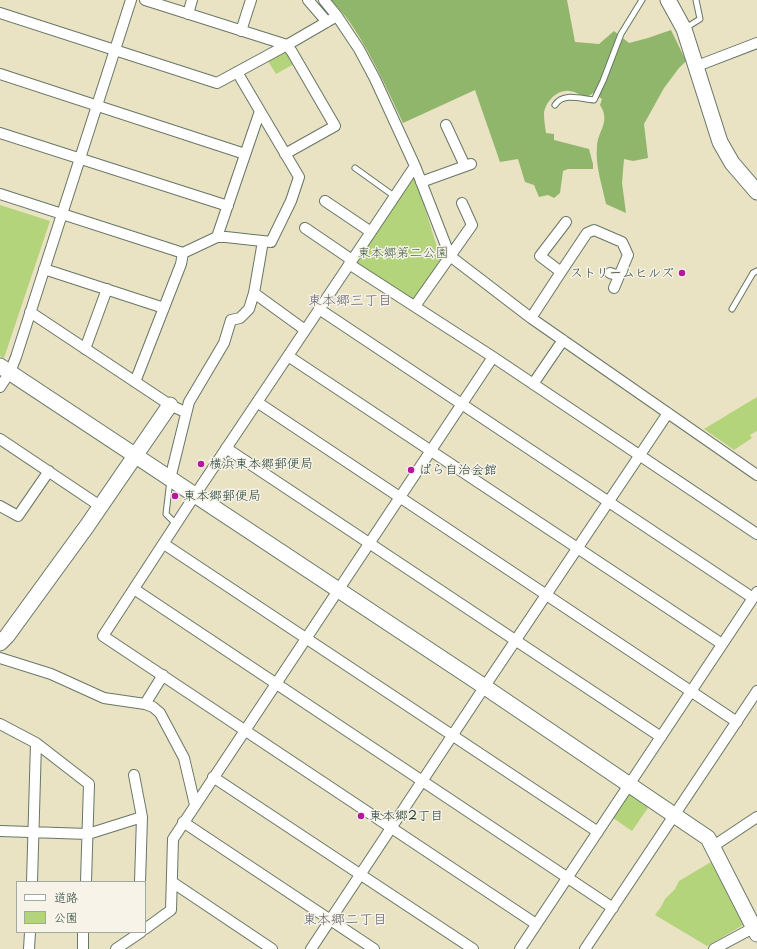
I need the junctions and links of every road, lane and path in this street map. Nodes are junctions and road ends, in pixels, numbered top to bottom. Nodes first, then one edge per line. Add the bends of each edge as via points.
1 (131, 0) edge
2 (145, 0) edge
3 (192, 0) edge
4 (251, 0) edge
5 (308, 0) edge
6 (324, 0) edge
7 (642, 0) edge
8 (668, 0) edge
9 (696, 0) edge
10 (0, 14) edge
11 (188, 14) junction
12 (336, 16) junction
13 (327, 22) junction
14 (684, 29) junction
15 (241, 31) junction
16 (757, 44) edge
17 (287, 45) junction
18 (114, 50) junction
19 (697, 66) junction
20 (237, 72) junction
21 (0, 74) edge
22 (555, 105) dead end
23 (97, 106) junction
24 (260, 111) junction
25 (446, 125) dead end
26 (0, 133) edge
27 (245, 154) junction
28 (285, 154) junction
29 (79, 159) junction
30 (415, 166) junction
31 (355, 168) dead end
32 (421, 182) junction
33 (757, 192) edge
34 (0, 194) edge
35 (394, 196) junction
36 (325, 201) dead end
37 (462, 203) dead end
38 (228, 206) junction
39 (61, 214) junction
40 (566, 222) dead end
41 (305, 228) dead end
42 (371, 232) junction
43 (217, 237) junction
44 (263, 241) junction
45 (183, 254) junction
46 (450, 256) junction
47 (351, 262) junction
48 (44, 269) junction
49 (757, 271) edge
50 (561, 272) junction
51 (614, 288) dead end
52 (107, 289) junction
53 (254, 293) junction
54 (415, 306) junction
55 (164, 308) junction
56 (319, 309) junction
57 (732, 309) dead end
58 (30, 312) junction
59 (531, 318) junction
60 (305, 330) junction
61 (563, 340) junction
62 (85, 349) junction
63 (288, 356) junction
64 (493, 357) junction
65 (5, 369) edge
66 (136, 382) junction
67 (533, 384) junction
68 (0, 387) edge
69 (257, 402) junction
70 (462, 403) junction
71 (170, 405) junction
72 (185, 412) junction
73 (668, 413) junction
74 (0, 439) edge
75 (226, 448) junction
76 (430, 450) junction
77 (639, 455) junction
78 (135, 456) junction
79 (755, 470) edge
80 (49, 471) junction
81 (170, 479) junction
82 (195, 495) junction
83 (400, 497) junction
84 (608, 502) junction
85 (0, 506) edge
86 (100, 506) junction
87 (176, 524) junction
88 (757, 534) edge
89 (369, 543) junction
90 (164, 544) junction
91 (577, 548) junction
92 (134, 590) junction
93 (338, 590) junction
94 (546, 595) junction
95 (755, 595) edge
96 (306, 638) junction
97 (517, 640) junction
98 (0, 643) edge
99 (722, 644) junction
100 (0, 658) edge
101 (163, 675) junction
102 (276, 684) junction
103 (485, 687) junction
104 (691, 691) junction
105 (757, 691) edge
106 (145, 704) junction
107 (737, 722) junction
108 (0, 724) edge
109 (245, 730) junction
110 (453, 735) junction
111 (661, 737) junction
112 (36, 744) junction
113 (134, 775) dead end
114 (213, 777) junction
115 (422, 781) junction
116 (630, 785) junction
117 (195, 805) junction
118 (675, 815) junction
119 (757, 816) edge
120 (142, 817) junction
121 (183, 822) junction
122 (392, 828) junction
123 (0, 831) edge
124 (598, 832) junction
125 (33, 833) junction
126 (88, 834) junction
127 (712, 848) junction
128 (361, 874) junction
129 (568, 878) junction
130 (32, 881) edge
131 (86, 881) edge
132 (140, 881) edge
133 (172, 882) junction
134 (613, 908) junction
135 (330, 920) junction
136 (536, 924) junction
137 (146, 928) edge
138 (755, 931) edge
139 (30, 933) edge
140 (83, 933) edge
141 (140, 933) edge
142 (29, 949) edge
143 (83, 949) edge
144 (116, 949) edge
145 (272, 949) edge
146 (311, 949) edge
147 (374, 949) edge
148 (473, 949) edge
149 (520, 949) edge
150 (585, 949) edge
151 (714, 949) edge

1 - 18 street
2 - 11 street
3 - 11 street
4 - 15 street
5 - 13 street
6 - 12 street
7 - 22 lane via 621,34 594,100 563,97
8 - 14 street
9 - 14 lane via 700,19
10 - 18 street
11 - 15 street
12 - 13 street
12 - 30 street via 359,49
13 - 17 street
14 - 19 street
15 - 17 street
16 - 19 street
17 - 20 street
17 - 28 street via 335,126
18 - 20 street via 217,83
18 - 23 street
19 - 33 street via 720,142 732,163
20 - 24 street
21 - 23 street
23 - 27 street
23 - 29 street
24 - 27 street
24 - 28 street
25 - 32 street via 468,165
26 - 29 street
27 - 38 street
28 - 44 street via 299,177 291,201 271,242
29 - 38 street
29 - 39 street
30 - 32 street
30 - 35 street
31 - 35 lane
32 - 46 street
34 - 39 street
35 - 42 street
36 - 42 street
37 - 46 street via 472,225
38 - 43 street
39 - 45 street
39 - 48 street
40 - 50 street via 540,256
41 - 47 street
42 - 47 street
43 - 44 street
43 - 45 street
44 - 53 street
45 - 55 street
46 - 54 street
46 - 59 street
47 - 54 street
47 - 56 street
48 - 52 street
48 - 58 street
49 - 57 lane via 753,273
50 - 51 street via 588,234 594,230 622,242 628,255 615,274
50 - 59 street
52 - 55 street
52 - 62 street
53 - 60 street
53 - 72 street via 249,310 240,318 231,320 224,343
54 - 64 street
55 - 66 street
56 - 60 street
56 - 70 street
58 - 62 street
58 - 65 street
59 - 61 street
60 - 63 street
61 - 67 street
61 - 73 street
62 - 66 street
63 - 69 street
63 - 76 street
64 - 67 street
64 - 70 street
65 - 68 street
65 - 78 street
66 - 71 street
67 - 77 street
69 - 75 street
69 - 83 street
70 - 76 street
70 - 84 street
71 - 72 street
71 - 78 street
72 - 81 street
73 - 77 street
73 - 79 street
74 - 80 street
75 - 82 street
75 - 89 street
76 - 83 street
76 - 91 street
77 - 84 street
77 - 88 street
78 - 81 street
78 - 86 street
80 - 85 street via 18,516
80 - 86 street
81 - 82 street
81 - 87 lane via 166,514
82 - 87 street
82 - 93 street
83 - 89 street
83 - 94 street
84 - 91 street
84 - 95 street
86 - 98 street
87 - 90 street
89 - 93 street
89 - 97 street
90 - 92 street
90 - 96 street
91 - 94 street
91 - 99 street
92 - 101 street via 103,636
92 - 102 street
93 - 96 street
93 - 103 street
94 - 97 street
94 - 104 street
95 - 99 street
96 - 102 street
96 - 110 street
97 - 103 street
97 - 111 street
99 - 104 street
100 - 106 street via 51,674 104,698
101 - 106 street
101 - 109 street
102 - 109 street
102 - 115 street
103 - 110 street
103 - 116 street
104 - 107 street
104 - 111 street
105 - 107 street
106 - 117 street via 160,713 184,758
107 - 118 street
108 - 112 street
109 - 114 street
109 - 122 street
110 - 115 street
110 - 124 street
111 - 116 street
112 - 125 street
112 - 126 street via 89,784
113 - 120 street
114 - 117 street
114 - 128 street
115 - 122 street
115 - 129 street
116 - 118 street
116 - 124 street
117 - 121 street
118 - 127 street via 708,838
118 - 134 street
119 - 127 street
120 - 126 street
120 - 132 street
121 - 133 street via 173,839
121 - 135 street
122 - 128 street
122 - 136 street
123 - 125 street
124 - 129 street
125 - 126 street
125 - 130 street
126 - 131 street
127 - 138 street
128 - 135 street
128 - 148 street
129 - 134 street
129 - 136 street
133 - 137 street via 171,910
133 - 145 street
134 - 150 street
135 - 146 street
135 - 147 street
136 - 149 street
138 - 151 street
139 - 142 street
140 - 143 street
141 - 144 street

